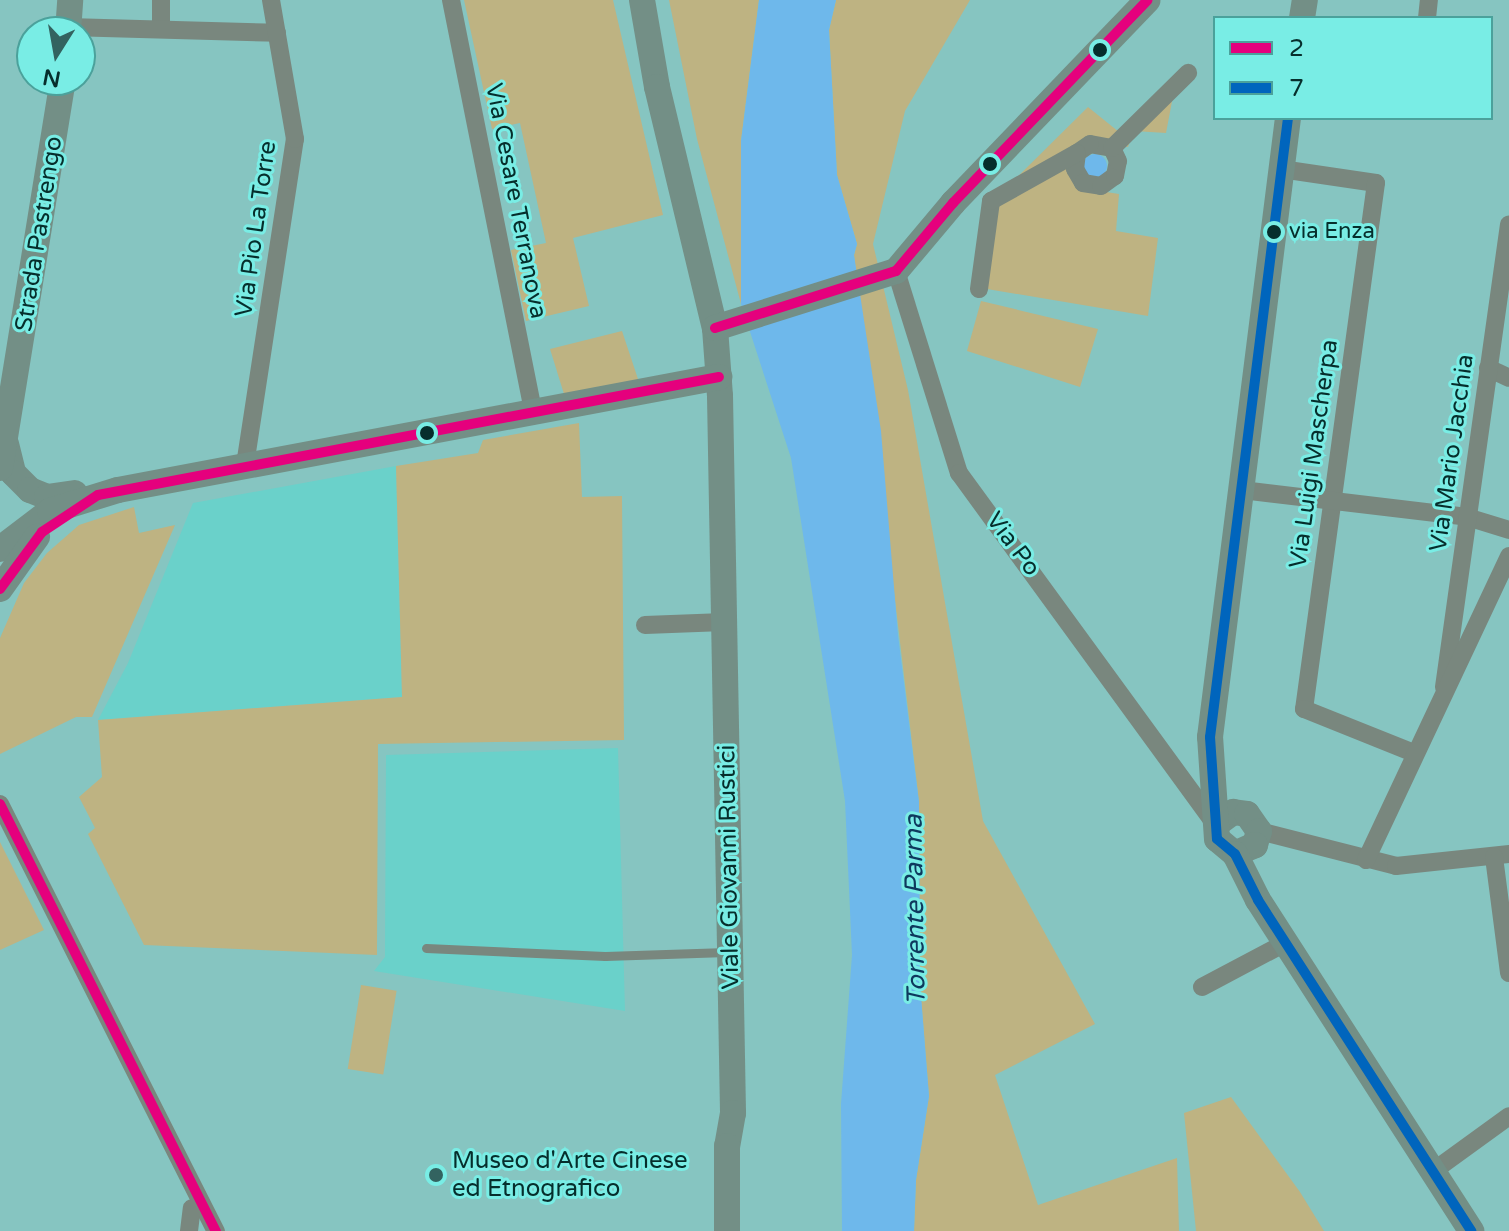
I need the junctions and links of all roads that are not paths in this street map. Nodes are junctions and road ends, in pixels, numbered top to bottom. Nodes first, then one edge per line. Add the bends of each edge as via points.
1 (161, 0) edge
2 (271, 0) edge
3 (451, 0) edge
4 (642, 0) edge
5 (1148, 0) edge
6 (161, 28) junction
7 (96, 29) edge
8 (277, 33) junction
9 (1188, 73) dead end
10 (60, 96) edge
11 (1288, 120) edge
12 (1112, 148) junction
13 (1077, 153) junction
14 (1281, 169) junction
15 (1508, 235) edge
16 (889, 274) junction
17 (979, 289) dead end
18 (728, 325) junction
19 (1488, 368) junction
20 (719, 377) junction
21 (1509, 378) edge
22 (533, 411) junction
23 (6, 436) junction
24 (245, 465) junction
25 (0, 468) edge
26 (1242, 490) junction
27 (98, 495) junction
28 (1331, 499) junction
29 (1467, 517) junction
30 (1509, 530) edge
31 (0, 549) edge
32 (1509, 556) edge
33 (0, 589) edge
34 (724, 622) junction
35 (645, 625) dead end
36 (1444, 687) junction
37 (1414, 753) junction
38 (1202, 785) junction
39 (0, 804) edge
40 (1222, 821) junction
41 (1248, 845) junction
42 (1502, 856) edge
43 (1366, 860) junction
44 (1285, 943) junction
45 (426, 948) dead end
46 (730, 952) junction
47 (1509, 973) edge
48 (1202, 987) dead end
49 (733, 1113) junction
50 (1509, 1116) edge
51 (159, 1126) junction
52 (1432, 1172) junction
53 (192, 1208) junction
54 (189, 1231) edge
55 (201, 1231) edge
56 (216, 1231) edge
57 (727, 1231) edge
58 (743, 1231) edge
59 (1471, 1231) edge

1 - 6 street
2 - 8 street, Via Pio La Torre
3 - 22 street, Via Cesare Terranova
4 - 18 street, Viale Giovanni Rustici via 657,87
5 - 16 street
6 - 7 street
6 - 8 street
8 - 24 street, Via Pio La Torre via 295,139
9 - 12 street
10 - 23 street, Strada Pastrengo
11 - 14 street
12 - 13 street via 1090,144
12 - 13 street via 1118,161 1115,176 1101,186 1083,183 1075,169
13 - 17 street via 991,201
14 - 26 street
14 - 28 street, Via Luigi Mascherpa via 1376,183
15 - 19 street, Via Mario Jacchia
16 - 18 street
16 - 38 street, Via Po via 959,473
18 - 20 street, Viale Giovanni Rustici
19 - 21 street
19 - 29 street, Via Mario Jacchia
20 - 22 street
20 - 34 street, Viale Giovanni Rustici
22 - 24 street
23 - 25 street, Strada Pastrengo
23 - 27 street, Strada Pastrengo via 12,469 30,490 47,497
24 - 27 street
26 - 28 street
26 - 38 street
27 - 31 street via 50,511
27 - 33 street via 42,532
28 - 29 street
28 - 37 street, Via Luigi Mascherpa via 1304,709
29 - 30 street
29 - 36 street, Via Mario Jacchia
32 - 36 street, Via Mario Jacchia
34 - 35 street
34 - 46 street, Viale Giovanni Rustici
36 - 37 street, Via Mario Jacchia
37 - 43 street, Via Mario Jacchia
38 - 40 street, Via Po
39 - 51 street
40 - 41 street, Via Po via 1219,845
40 - 41 street, Via Po via 1253,818
41 - 43 street
41 - 44 street, Via Po via 1258,900
42 - 43 street via 1430,866
42 - 47 street
44 - 48 street
44 - 52 street, Via Po
45 - 46 lane via 605,956
46 - 49 street, Viale Giovanni Rustici
49 - 57 street, Viale Giovanni Rustici via 727,1146
49 - 58 street, Viale Giovanni Rustici
50 - 52 street
51 - 53 street
51 - 56 street
52 - 59 street, Via Po
53 - 54 street
53 - 55 street

